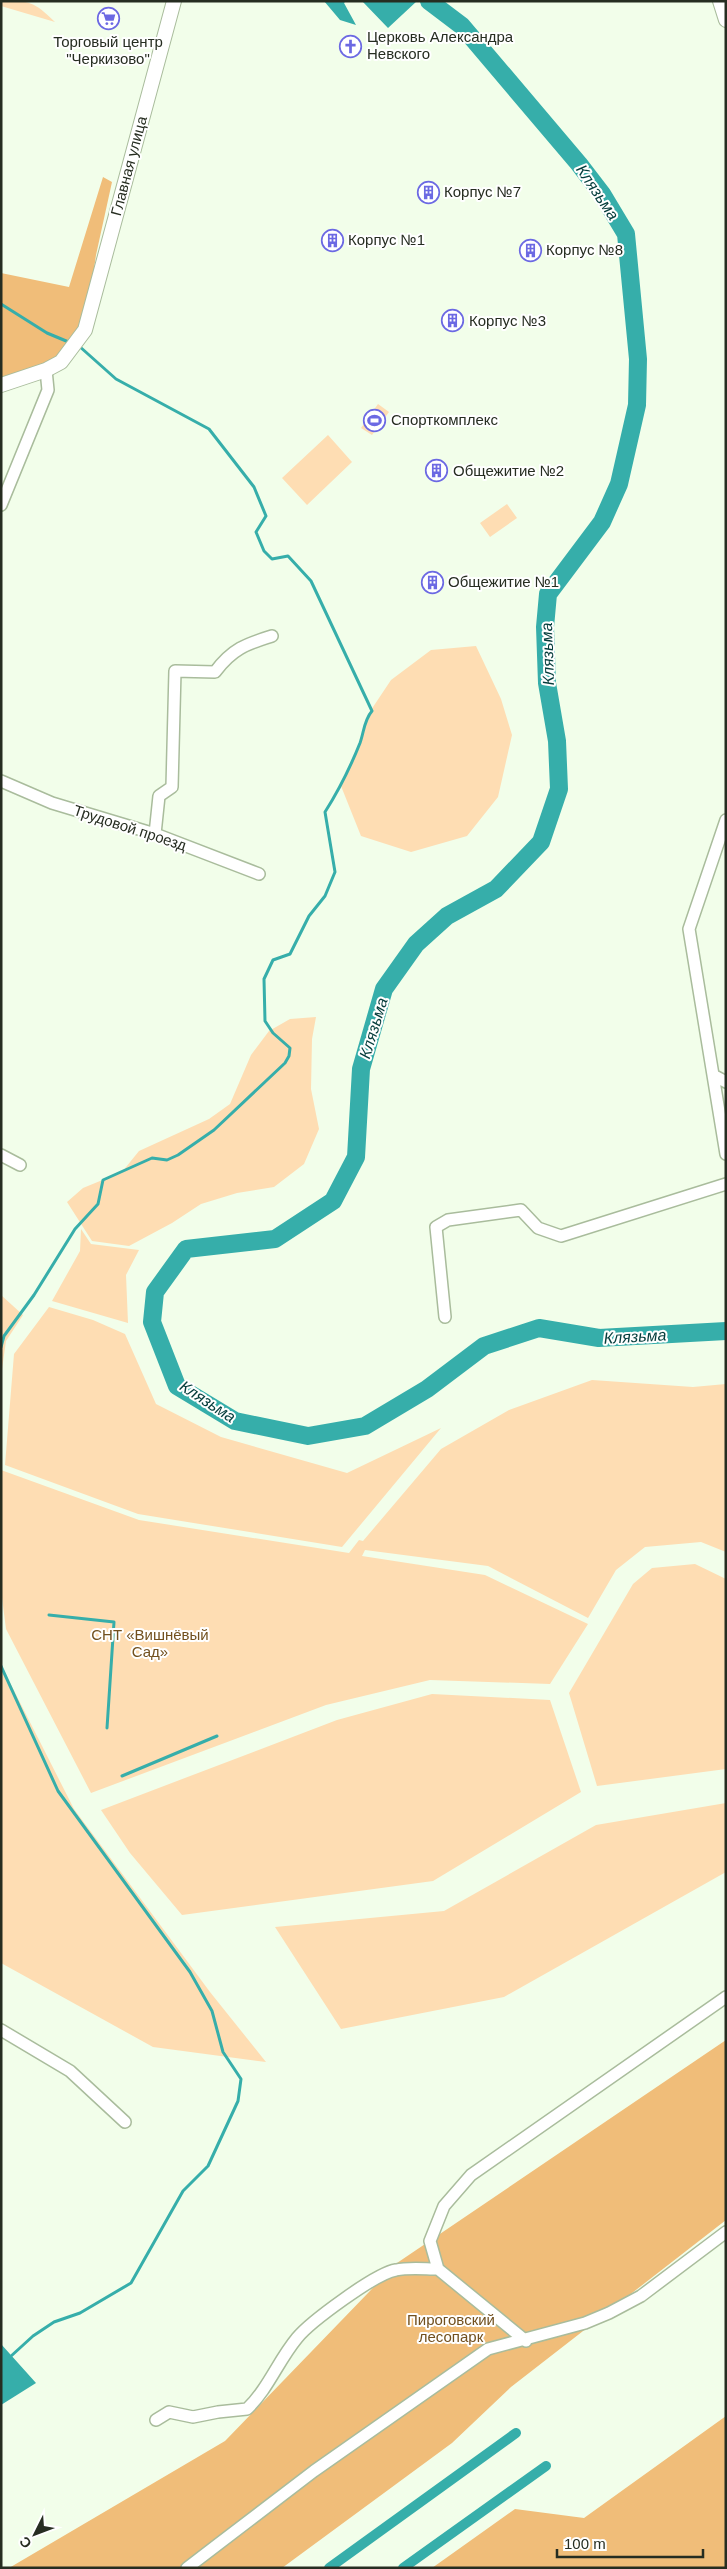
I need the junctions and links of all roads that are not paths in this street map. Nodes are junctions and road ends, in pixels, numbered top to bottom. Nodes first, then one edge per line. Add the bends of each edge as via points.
1 (174, 1) edge
2 (720, 1) edge
3 (726, 20) edge
4 (46, 370) junction
5 (1, 385) edge
6 (1, 505) edge
7 (272, 636) dead end
8 (1, 781) edge
9 (726, 820) edge
10 (155, 834) junction
11 (260, 874) dead end
12 (713, 1075) junction
13 (726, 1082) edge
14 (726, 1154) edge
15 (1, 1155) edge
16 (20, 1165) dead end
17 (726, 1184) edge
18 (445, 1317) dead end
19 (726, 1997) edge
20 (1, 2030) edge
21 (126, 2122) dead end
22 (726, 2232) edge
23 (438, 2270) junction
24 (526, 2341) junction
25 (156, 2420) dead end
26 (187, 2568) edge

1 - 4 main road, Главная улица via 77,341 60,362
2 - 3 main road
4 - 5 main road
4 - 6 street via 48,390
7 - 10 street via 244,645 223,661 215,672 175,671 172,787 159,796
8 - 10 street, Трудовой проезд via 52,803
9 - 12 street via 689,929
10 - 11 street, Трудовой проезд
12 - 13 street
12 - 14 street
15 - 16 street
17 - 18 street via 561,1236 538,1228 521,1210 448,1220 436,1227
19 - 23 street via 471,2175 444,2206 430,2241
20 - 21 street via 70,2071
22 - 24 street via 641,2296 585,2323
23 - 24 street
23 - 25 street via 396,2270 370,2280 298,2336 259,2397 247,2409 193,2417 169,2412
24 - 26 street via 488,2349 314,2471

